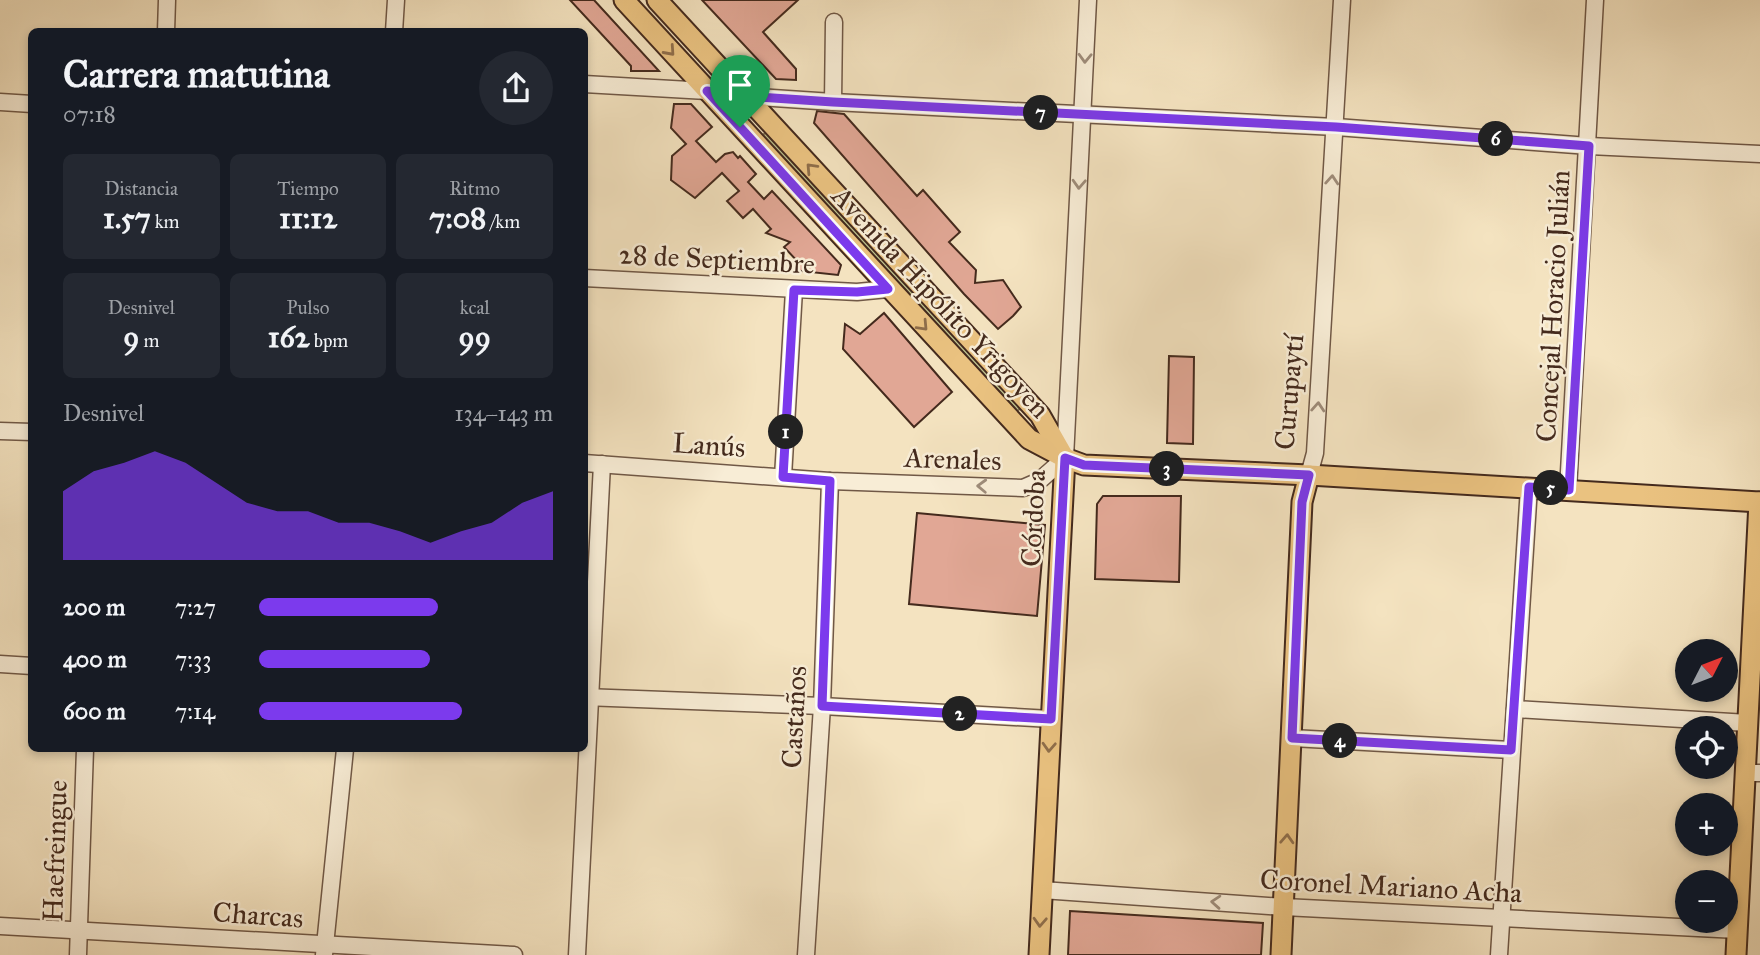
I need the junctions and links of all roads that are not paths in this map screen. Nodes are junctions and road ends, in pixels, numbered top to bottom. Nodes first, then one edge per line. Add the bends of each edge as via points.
1 (167, 0) edge
2 (396, 0) edge
3 (624, 0) edge
4 (657, 0) edge
5 (1088, 0) edge
6 (1342, 0) edge
7 (1595, 0) edge
8 (834, 22) dead end
9 (166, 28) edge
10 (394, 28) edge
11 (588, 84) edge
12 (707, 91) junction
13 (745, 96) junction
14 (0, 102) edge
15 (833, 102) junction
16 (28, 104) edge
17 (1083, 116) junction
18 (1336, 127) junction
19 (1589, 146) junction
20 (1760, 154) edge
21 (588, 278) edge
22 (888, 289) junction
23 (794, 290) junction
24 (0, 431) edge
25 (28, 432) edge
26 (1065, 458) junction
27 (588, 463) edge
28 (603, 464) junction
29 (1309, 475) junction
30 (783, 477) junction
31 (830, 481) junction
32 (1529, 487) junction
33 (1569, 490) junction
34 (1760, 502) edge
35 (0, 664) edge
36 (28, 666) edge
37 (588, 682) edge
38 (588, 697) edge
39 (822, 706) junction
40 (1515, 709) junction
41 (1051, 719) junction
42 (1748, 723) junction
43 (1292, 738) junction
44 (1511, 750) junction
45 (85, 752) edge
46 (345, 752) edge
47 (585, 752) edge
48 (1753, 773) edge
49 (1042, 890) junction
50 (1284, 907) junction
51 (1501, 919) junction
52 (0, 926) edge
53 (1675, 927) edge
54 (79, 930) junction
55 (1738, 930) edge
56 (1738, 933) edge
57 (324, 950) edge
58 (78, 955) edge
59 (514, 955) edge
60 (577, 955) edge
61 (806, 955) edge
62 (1039, 955) edge
63 (1281, 955) edge
64 (1499, 955) edge
65 (1736, 955) edge

1 - 9 street
2 - 10 street
3 -> 12 main road, Avenida Hipólito Yrigoyen
4 - 13 main road, Avenida Hipólito Yrigoyen
5 -> 17 street, Córdoba
6 - 18 street, Curupaytí
7 - 19 street, Concejal Horacio Julián
8 - 15 street
11 - 12 street
12 - 13 street
12 - 22 main road, Avenida Hipólito Yrigoyen
13 - 15 street
26 -> 13 main road, Avenida Hipólito Yrigoyen via 1040,415
14 - 16 street
15 - 17 street
17 - 18 street
17 -> 26 street, Córdoba
18 - 19 street
29 -> 18 street, Curupaytí via 1315,453
19 - 20 street
19 - 33 street, Concejal Horacio Julián
21 - 23 street, 28 de Septiembre
22 - 23 street, 28 de Septiembre
22 -> 26 main road, Avenida Hipólito Yrigoyen via 1029,439
23 - 30 street
24 - 25 street
26 - 29 main road via 1084,465
26 -> 31 street, Arenales via 1039,481 1023,488
26 - 41 main road, Córdoba
27 - 28 street, Lanús
28 - 30 street, Lanús
28 - 37 street
29 - 32 main road
29 - 43 main road, Curupaytí via 1302,502
30 - 31 street, Lanús
31 - 39 street, Castaños
32 - 33 main road
32 - 40 street
33 - 34 main road
34 - 42 main road
35 - 36 street
38 - 39 street
39 - 41 street
39 - 61 street, Castaños
40 - 42 street
40 - 44 street
41 -> 49 main road, Córdoba
42 - 48 main road
43 - 44 street
50 -> 43 main road, Curupaytí
44 - 51 street
45 - 54 street, Haefreingue
46 - 57 street
47 - 60 street
48 - 55 main road
50 -> 49 street, Coronel Mariano Acha
49 -> 62 main road, Córdoba
50 - 51 street, Coronel Mariano Acha
50 - 63 main road, Curupaytí
51 - 53 street, Coronel Mariano Acha
51 - 64 street
52 - 54 street, Charcas
54 - 57 street, Charcas
54 - 58 street, Haefreingue
56 - 65 main road
57 - 59 street, Charcas

